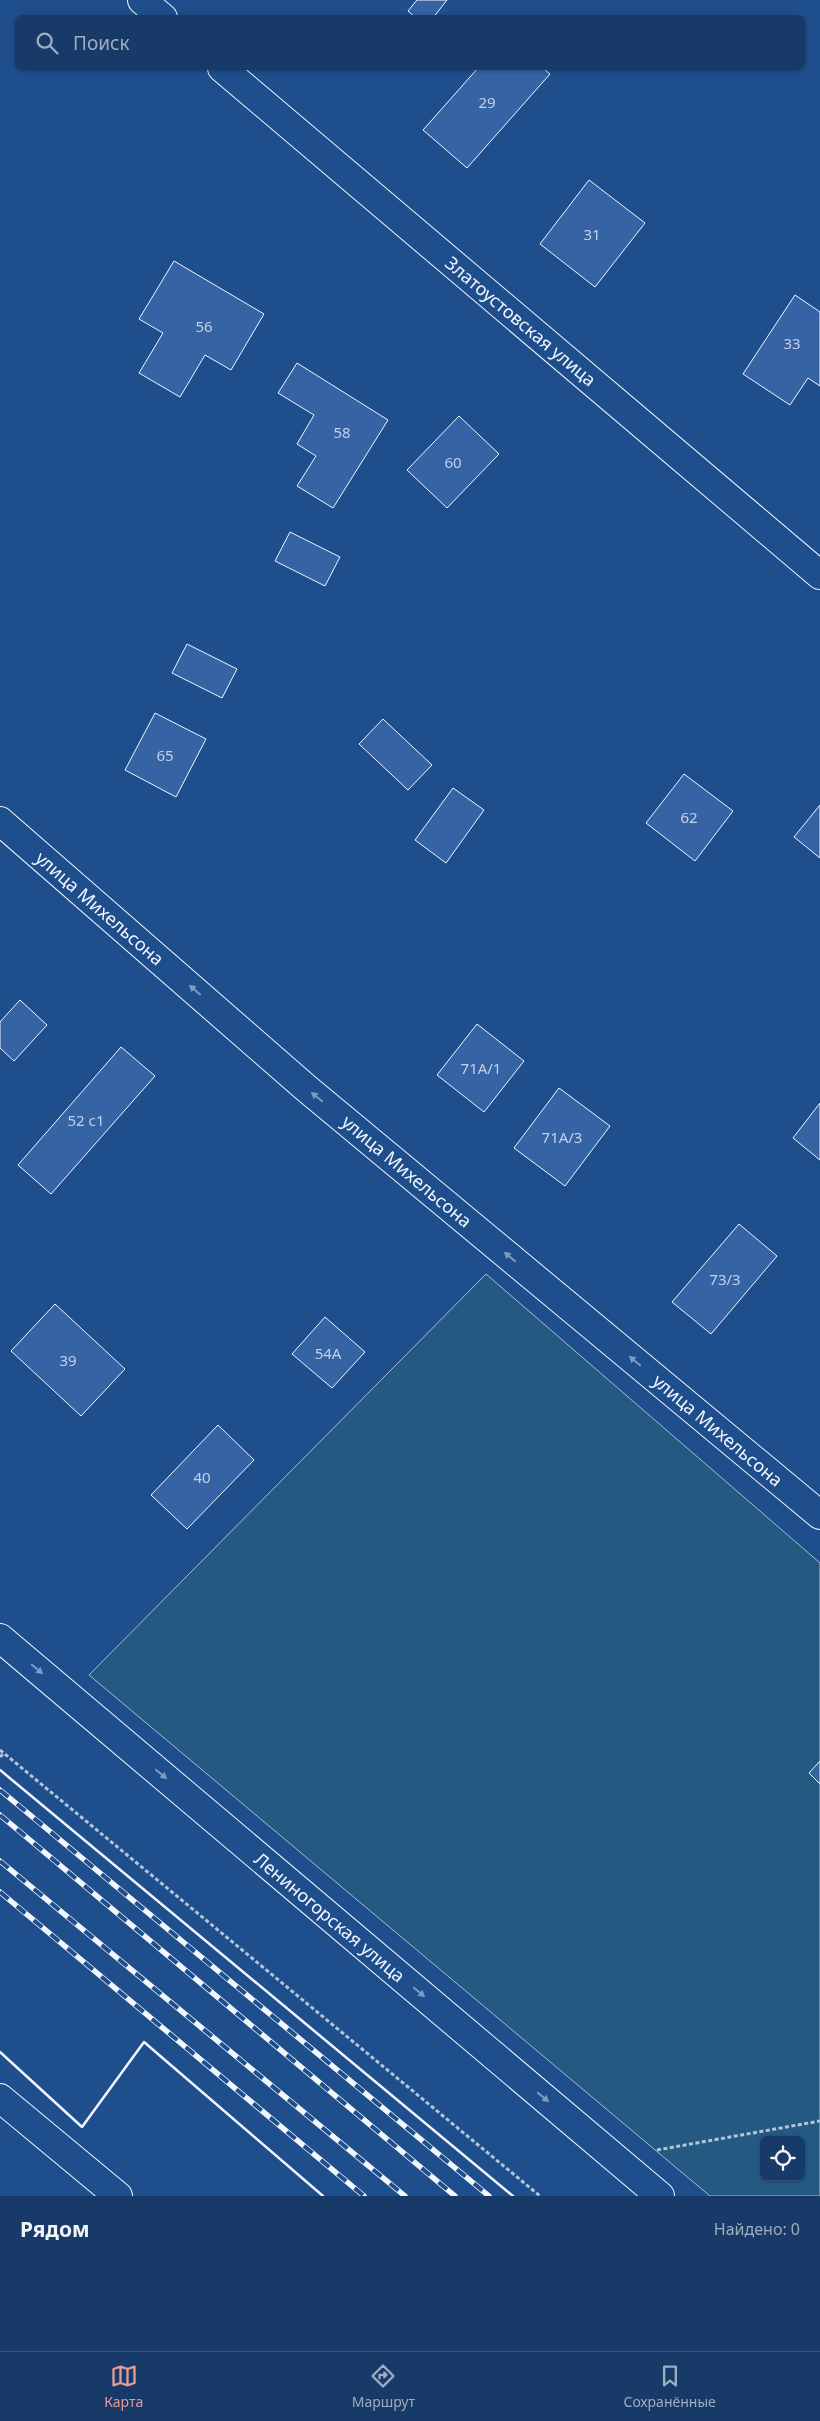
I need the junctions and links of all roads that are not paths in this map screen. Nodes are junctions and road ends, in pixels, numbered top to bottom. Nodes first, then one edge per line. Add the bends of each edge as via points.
1 (142, 0) edge
2 (160, 15) edge
3 (224, 70) edge
4 (820, 576) edge
5 (0, 821) edge
6 (820, 1515) edge
7 (0, 1638) edge
8 (0, 2098) edge
9 (118, 2196) edge
10 (660, 2196) edge

1 - 2 street
3 - 4 street, Златоустовская улица
6 -> 5 street, улица Михельсона via 306,1088
7 -> 10 street, Лениногорская улица
8 - 9 street

